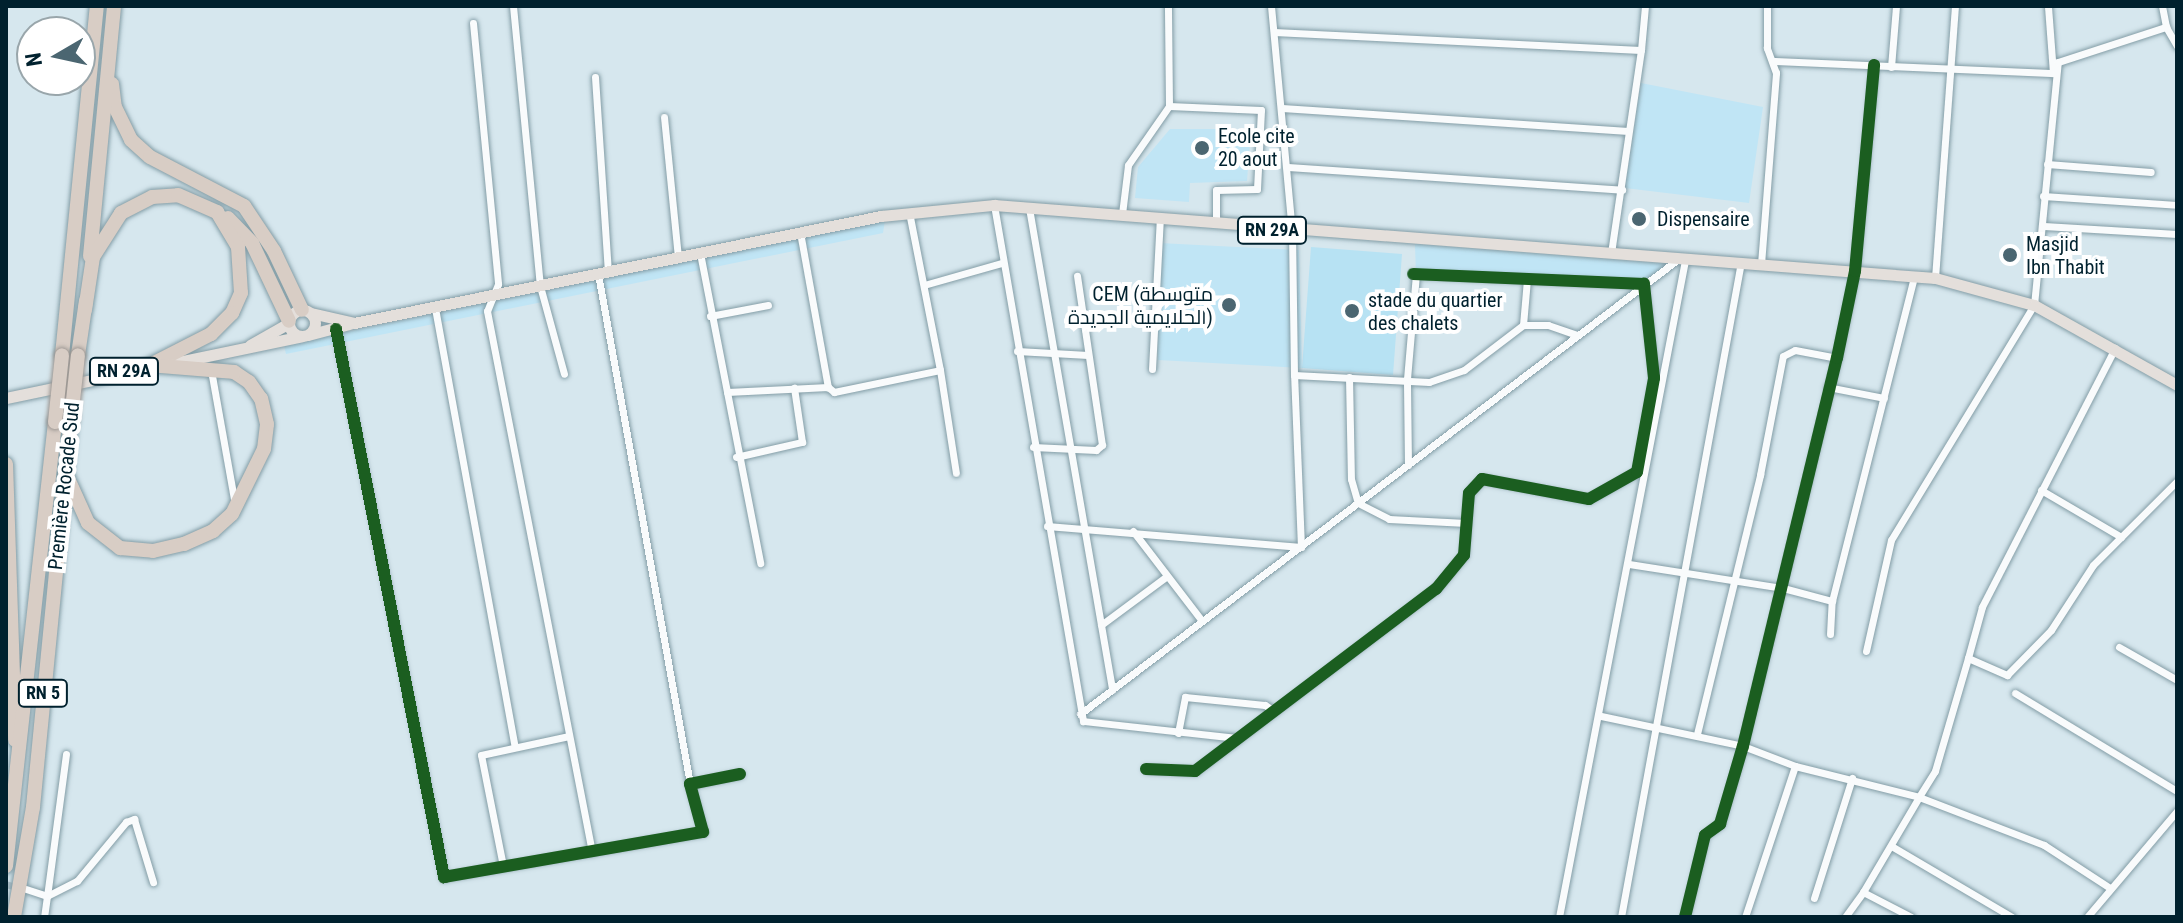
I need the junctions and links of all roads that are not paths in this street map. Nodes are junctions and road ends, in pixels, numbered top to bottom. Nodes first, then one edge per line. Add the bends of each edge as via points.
1 (97, 6) edge
2 (114, 6) edge
3 (513, 6) edge
4 (1168, 6) edge
5 (1271, 6) edge
6 (1645, 6) edge
7 (1767, 6) edge
8 (1896, 6) edge
9 (1955, 6) edge
10 (2048, 6) edge
11 (2162, 6) edge
12 (473, 23) dead end
13 (2166, 27) junction
14 (1274, 32) junction
15 (109, 46) junction
16 (2177, 46) edge
17 (1641, 50) junction
18 (1773, 61) junction
19 (1874, 65) junction
20 (1891, 67) junction
21 (1953, 72) junction
22 (2053, 73) junction
23 (595, 77) dead end
24 (1169, 106) junction
25 (1282, 108) junction
26 (664, 117) dead end
27 (1628, 131) junction
28 (1260, 137) junction
29 (1284, 138) junction
30 (2047, 164) junction
31 (1288, 167) junction
32 (2151, 172) dead end
33 (1622, 190) junction
34 (2043, 196) junction
35 (994, 205) junction
36 (2177, 205) edge
37 (1029, 208) junction
38 (217, 212) junction
39 (909, 212) junction
40 (1122, 214) junction
41 (1160, 217) junction
42 (1216, 222) junction
43 (2044, 226) junction
44 (800, 232) junction
45 (1292, 232) junction
46 (2177, 234) edge
47 (700, 253) junction
48 (1611, 253) junction
49 (678, 257) junction
50 (1681, 260) junction
51 (1741, 262) junction
52 (1002, 263) junction
53 (1761, 264) junction
54 (1855, 271) junction
55 (603, 273) junction
56 (1077, 276) dead end
57 (1914, 277) junction
58 (1935, 278) junction
59 (1527, 279) junction
60 (1644, 284) junction
61 (924, 285) junction
62 (540, 286) junction
63 (493, 297) junction
64 (768, 305) dead end
65 (2034, 305) junction
66 (435, 308) junction
67 (85, 310) junction
68 (307, 312) junction
69 (710, 316) junction
70 (289, 322) junction
71 (354, 323) junction
72 (1523, 325) junction
73 (336, 329) junction
74 (1577, 335) junction
75 (304, 336) junction
76 (2115, 348) junction
77 (242, 349) junction
78 (1017, 351) junction
79 (1054, 352) junction
80 (1088, 355) junction
81 (1837, 358) junction
82 (149, 365) junction
83 (211, 368) junction
84 (1152, 369) dead end
85 (940, 370) junction
86 (564, 374) dead end
87 (1294, 375) junction
88 (1349, 377) junction
89 (1407, 379) junction
90 (2177, 385) edge
91 (828, 387) junction
92 (1828, 387) junction
93 (794, 388) junction
94 (727, 392) junction
95 (6, 398) edge
96 (1884, 398) junction
97 (1033, 447) junction
98 (1070, 447) junction
99 (736, 457) junction
100 (6, 464) edge
101 (1408, 465) junction
102 (64, 468) junction
103 (956, 473) dead end
104 (2177, 481) edge
105 (2041, 490) junction
106 (234, 499) dead end
107 (1358, 503) junction
108 (1466, 523) junction
109 (1047, 526) junction
110 (1082, 526) junction
111 (1133, 531) junction
112 (2121, 537) junction
113 (1301, 547) junction
114 (760, 563) dead end
115 (1629, 564) junction
116 (1684, 575) junction
117 (1167, 576) junction
118 (1731, 582) junction
119 (1783, 588) junction
120 (1832, 601) junction
121 (1202, 621) junction
122 (1101, 625) junction
123 (1830, 634) dead end
124 (2119, 647) dead end
125 (1866, 651) dead end
126 (1968, 658) junction
127 (2177, 680) edge
128 (1112, 690) junction
129 (2015, 693) dead end
130 (1274, 711) junction
131 (1080, 714) junction
132 (1601, 716) junction
133 (1656, 726) junction
134 (1178, 733) junction
135 (1697, 734) junction
136 (569, 736) junction
137 (1238, 738) junction
138 (1743, 746) junction
139 (515, 747) junction
140 (66, 754) dead end
141 (1795, 766) junction
142 (1146, 769) dead end
143 (18, 773) junction
144 (740, 774) dead end
145 (1852, 778) junction
146 (690, 784) junction
147 (2177, 791) edge
148 (1919, 797) junction
149 (2177, 811) edge
150 (1893, 847) junction
151 (592, 852) junction
152 (6, 866) edge
153 (503, 866) junction
154 (153, 882) dead end
155 (2110, 888) junction
156 (26, 889) tunnel mouth
157 (1863, 892) junction
158 (47, 896) junction
159 (1814, 898) dead end
160 (14, 917) edge
161 (44, 917) edge
162 (1559, 917) edge
163 (1621, 917) edge
164 (1685, 917) edge
165 (1745, 917) edge
166 (1845, 917) edge
167 (1911, 917) edge
168 (2012, 917) edge
169 (2087, 917) edge

1 - 143 highway, Première Rocade Sud / RN 5, bridge
2 - 15 highway, Première Rocade Sud / RN 5
3 - 62 street
4 - 24 street
5 - 14 street
6 - 17 street
7 - 18 street via 1767,48
8 - 20 street
9 - 21 street
10 - 22 street
11 - 13 street
12 - 63 street via 498,284
13 - 16 street
13 - 22 street via 2074,55 2058,62
14 - 17 street
14 - 25 street
15 - 67 highway, Première Rocade Sud / RN 5
15 - 68 highway via 115,107 131,140 150,157 244,206
17 - 27 street
18 - 19 street
18 - 53 street
19 - 20 street
19 - 54 street
20 - 21 street
21 - 22 street
21 - 58 street
22 - 30 street
23 - 55 street
24 - 28 street via 1261,110
24 - 40 street via 1128,165
25 - 27 street
25 - 29 street
26 - 49 street
27 - 33 street
28 - 29 street
28 - 42 street via 1257,189 1216,190
29 - 31 street
30 - 32 street
30 - 34 street
31 - 33 street
31 - 45 street
33 - 48 street
34 - 36 street
34 - 43 street
35 - 37 main road, RN 29A
35 - 39 main road, RN 29A
35 - 52 street
37 - 40 main road, RN 29A
37 - 79 street
38 - 67 highway via 178,195 152,197 121,213 93,257
38 - 70 highway via 252,243
38 - 82 highway via 238,247 241,293 232,313 211,334
39 - 44 main road, RN 29A
39 - 61 street
40 - 41 main road, RN 29A
41 - 42 main road, RN 29A
41 - 84 street
42 - 45 main road, RN 29A
43 - 46 street
43 - 65 street
44 - 47 main road, RN 29A
44 - 91 street
45 - 48 main road, RN 29A
45 - 87 street
47 - 49 main road, RN 29A
47 - 69 street
48 - 50 main road, RN 29A
49 - 55 main road, RN 29A
50 - 51 main road, RN 29A
50 - 60 street
50 - 115 street
51 - 53 main road, RN 29A
51 - 116 street
52 - 61 street
52 - 78 street
53 - 54 main road, RN 29A
54 - 57 main road, RN 29A
54 - 81 street
55 - 62 main road, RN 29A
55 - 146 street
56 - 80 street
57 - 58 main road, RN 29A
57 - 96 street
58 - 65 main road, RN 29A
59 - 60 street
59 - 72 street
59 - 89 street via 1414,275
60 - 74 street
60 - 108 street via 1654,378 1637,472 1589,499 1482,479 1469,493
61 - 85 street
62 - 63 main road, RN 29A
62 - 86 street
63 - 66 main road, RN 29A
63 - 136 street via 487,311
64 - 69 street
65 - 76 main road, RN 29A
65 - 125 street via 1891,540
66 - 71 main road, RN 29A
66 - 139 street
67 - 102 highway, Première Rocade Sud / RN 5, bridge
68 - 70 main road
68 - 71 main road
68 - 75 main road via 315,326
69 - 94 street
70 - 75 main road
70 - 77 main road
71 - 73 main road
72 - 74 street via 1548,325
72 - 89 street via 1464,370 1429,382
73 - 75 main road
73 - 153 street via 444,877
74 - 101 street
75 - 77 main road
76 - 90 main road, RN 29A
76 - 105 street
77 - 82 main road, RN 29A
78 - 79 street
78 - 97 street
79 - 80 street
79 - 98 street
80 - 98 street via 1102,445 1096,450
81 - 92 street
81 - 118 street via 1795,350 1783,356 1760,475
82 - 83 highway
82 - 95 main road, RN 29A
83 - 102 highway via 249,382 267,424 254,477 232,514 213,531 153,551 120,548 88,523
83 - 106 street
85 - 91 street via 857,389
85 - 103 street
87 - 88 street
87 - 113 street
88 - 89 street
88 - 107 street via 1351,479
89 - 101 street
91 - 93 street
92 - 96 street
92 - 119 street
93 - 94 street
93 - 99 street via 802,442
94 - 99 street
96 - 120 street
97 - 98 street
97 - 109 street
98 - 110 street
99 - 114 street
100 - 143 highway
101 - 107 street
102 - 160 highway, Première Rocade Sud / RN 5 via 33,807
104 - 112 street
105 - 112 street
105 - 126 street via 1982,607
107 - 108 street via 1389,519
107 - 113 street
108 - 130 street via 1464,555 1436,589
109 - 110 street
109 - 131 street
110 - 111 street
110 - 122 street
111 - 113 street
111 - 117 street
112 - 126 street via 2093,565 2051,630 2007,675
113 - 121 street
115 - 116 street
115 - 132 street
116 - 118 street
116 - 133 street
117 - 121 street
117 - 122 street
118 - 119 street
118 - 135 street
119 - 120 street
119 - 138 street
120 - 123 street
121 - 128 street
122 - 128 street
124 - 127 street
126 - 148 street via 1935,771
128 - 131 street
129 - 147 street
130 - 134 street via 1265,705 1185,697
130 - 137 street
131 - 134 street via 1089,724
132 - 133 street
132 - 162 street
133 - 135 street
133 - 163 street
134 - 137 street
135 - 138 street
136 - 139 street
136 - 151 street
137 - 142 street via 1195,771
138 - 141 street
138 - 164 street via 1720,824 1705,835
139 - 153 street via 481,755
140 - 158 street
141 - 145 street
141 - 165 street
143 - 152 highway, Première Rocade Sud / RN 5
144 - 146 street
145 - 148 street
145 - 159 street
146 - 151 street via 703,832
148 - 150 street
148 - 155 street via 2044,845
149 - 155 street
150 - 157 street
150 - 168 street
151 - 153 street
154 - 158 street via 134,819 77,881
155 - 169 street
156 - 158 street
157 - 166 street
157 - 167 street
158 - 161 street

